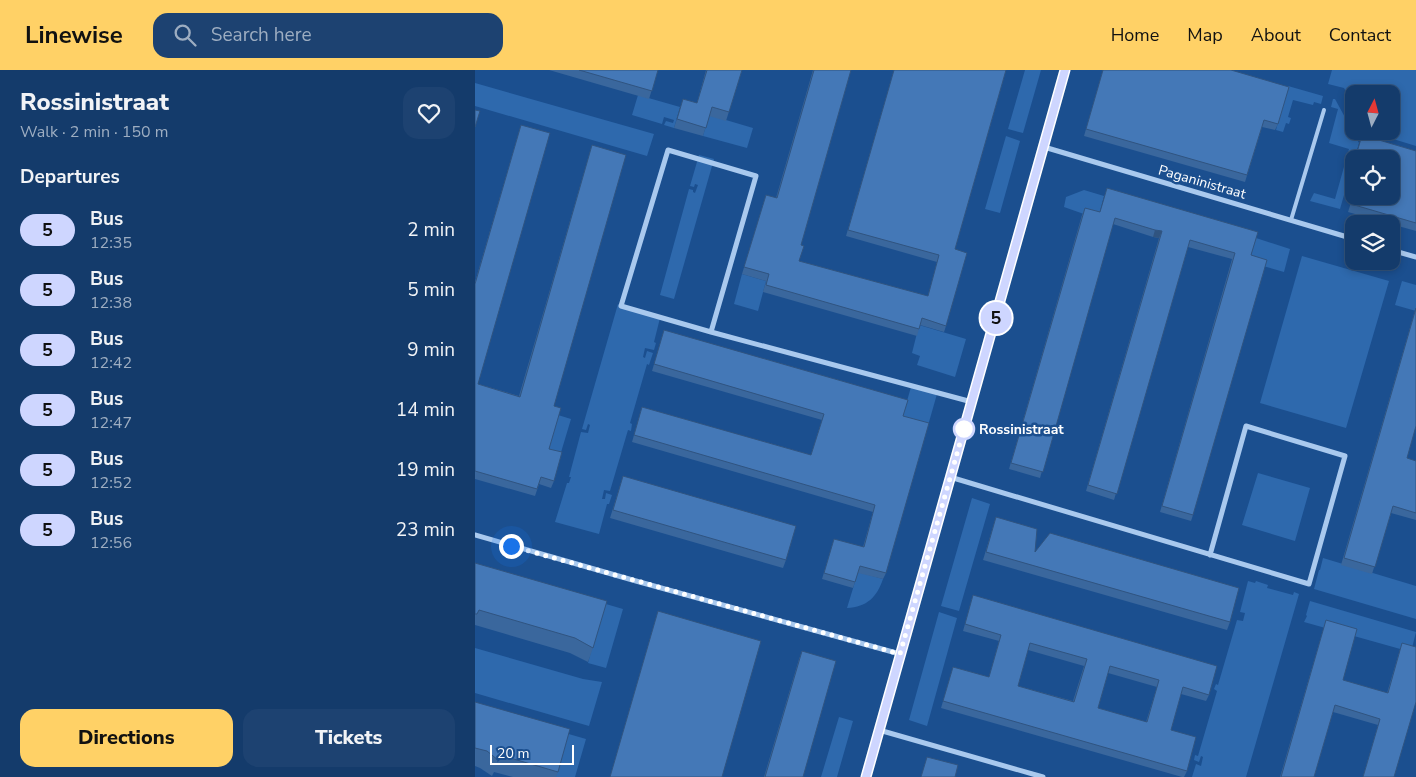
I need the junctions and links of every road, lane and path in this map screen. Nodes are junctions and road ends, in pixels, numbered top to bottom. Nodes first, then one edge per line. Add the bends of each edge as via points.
1 (1065, 70) edge
2 (1324, 110) dead end
3 (1044, 147) junction
4 (1291, 220) junction
5 (1345, 236) edge
6 (1400, 253) edge
7 (1416, 257) edge
8 (711, 332) junction
9 (972, 402) junction
10 (950, 477) junction
11 (475, 535) edge
12 (1210, 555) junction
13 (900, 654) junction
14 (879, 730) junction
15 (866, 777) edge
16 (1043, 777) edge

1 - 3 street
2 - 4 lane
3 - 4 street, Paganinistraat
3 - 9 street
4 - 5 street, Paganinistraat
6 - 7 street
8 - 8 street via 756,176 668,150 621,306
8 - 9 street
9 - 10 street
10 - 12 street
10 - 13 street
11 - 13 street
12 - 12 street via 1247,426 1345,456 1309,584
13 - 14 street
14 - 15 street
14 - 16 street

